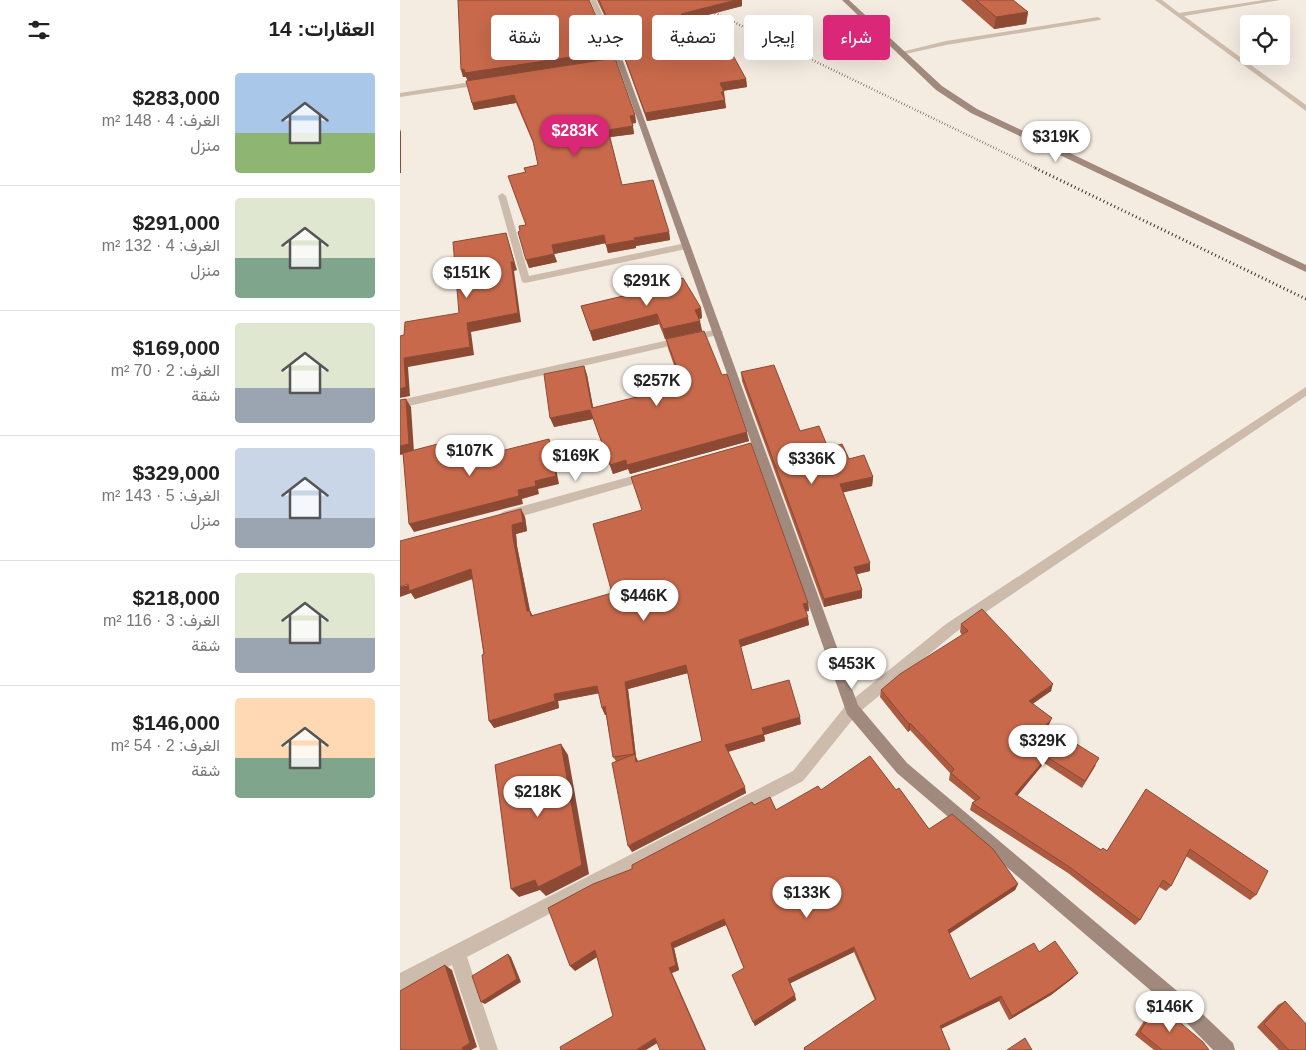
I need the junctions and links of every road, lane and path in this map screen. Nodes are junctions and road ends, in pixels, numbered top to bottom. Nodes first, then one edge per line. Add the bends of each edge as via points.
1 (593, 0) edge
2 (845, 0) edge
3 (1158, 0) edge
4 (1278, 0) edge
5 (1177, 15) junction
6 (1098, 19) dead end
7 (901, 53) junction
8 (619, 62) junction
9 (600, 64) edge
10 (495, 81) edge
11 (400, 96) edge
12 (1306, 109) edge
13 (502, 196) dead end
14 (686, 246) junction
15 (1306, 269) edge
16 (718, 332) junction
17 (1306, 391) edge
18 (400, 404) edge
19 (663, 471) edge
20 (493, 519) edge
21 (852, 709) junction
22 (457, 953) junction
23 (400, 983) edge
24 (489, 1050) edge
25 (1226, 1050) edge

1 - 8 street
2 - 7 street
3 - 5 street
4 - 5 street
5 - 12 street
6 - 7 street
7 - 15 street via 940,88 974,111
8 - 9 street
8 - 14 street
10 - 11 street
13 - 14 street via 525,280
14 - 16 street
16 - 18 street
16 - 21 street via 753,446
17 - 21 street via 951,628
19 - 20 street
21 - 22 street via 798,776
21 - 25 street via 902,768 1183,1007
22 - 23 street
22 - 24 street

